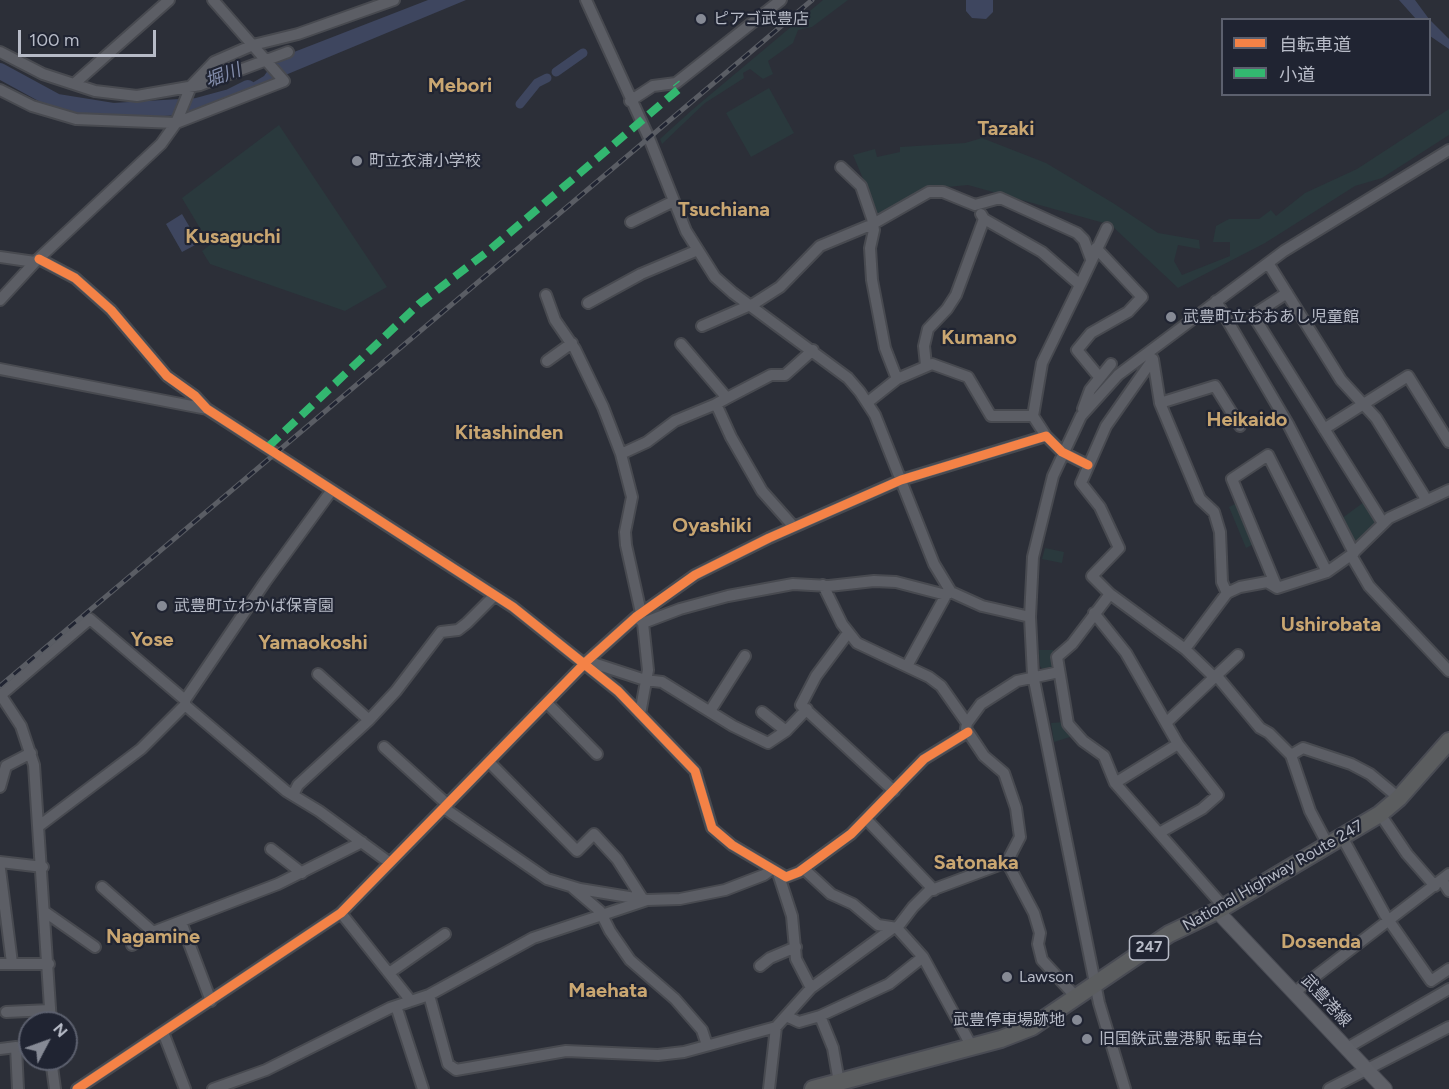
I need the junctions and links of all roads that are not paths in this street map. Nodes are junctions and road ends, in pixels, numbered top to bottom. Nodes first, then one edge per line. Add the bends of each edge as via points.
1 (170, 0) edge
2 (213, 0) edge
3 (394, 0) edge
4 (586, 0) edge
5 (781, 0) edge
6 (253, 45) junction
7 (0, 52) edge
8 (288, 52) dead end
9 (264, 60) junction
10 (74, 84) junction
11 (191, 86) junction
12 (0, 90) edge
13 (630, 101) junction
14 (176, 123) junction
15 (1449, 150) edge
16 (841, 167) dead end
17 (674, 201) junction
18 (975, 205) junction
19 (984, 219) junction
20 (631, 222) dead end
21 (873, 224) junction
22 (1107, 228) dead end
23 (1096, 248) junction
24 (698, 250) junction
25 (0, 257) edge
26 (1091, 259) junction
27 (37, 260) junction
28 (1268, 263) junction
29 (1080, 285) junction
30 (1287, 293) junction
31 (546, 295) dead end
32 (0, 300) edge
33 (1216, 301) junction
34 (588, 303) dead end
35 (750, 305) junction
36 (702, 326) dead end
37 (572, 344) junction
38 (681, 344) dead end
39 (813, 350) junction
40 (547, 361) dead end
41 (926, 365) junction
42 (0, 369) edge
43 (1118, 375) junction
44 (1100, 378) junction
45 (897, 379) junction
46 (1130, 388) junction
47 (727, 398) junction
48 (868, 402) junction
49 (1160, 403) junction
50 (716, 404) junction
51 (1364, 404) junction
52 (207, 409) junction
53 (1034, 416) junction
54 (1081, 416) junction
55 (1240, 426) dead end
56 (1324, 429) junction
57 (1046, 436) junction
58 (1449, 442) edge
59 (1062, 452) junction
60 (621, 454) junction
61 (1088, 465) junction
62 (901, 480) junction
63 (332, 490) junction
64 (1449, 490) edge
65 (1426, 499) junction
66 (1383, 523) junction
67 (794, 527) junction
68 (1353, 554) junction
69 (1327, 572) junction
70 (823, 585) junction
71 (1277, 588) junction
72 (1227, 593) junction
73 (948, 594) junction
74 (1110, 594) junction
75 (494, 596) junction
76 (1094, 613) junction
77 (1030, 616) junction
78 (640, 617) junction
79 (848, 633) junction
80 (1185, 649) junction
81 (1238, 655) dead end
82 (745, 656) dead end
83 (586, 662) junction
84 (907, 666) junction
85 (1449, 671) edge
86 (1059, 672) junction
87 (318, 674) dead end
88 (1034, 675) junction
89 (1215, 676) junction
90 (648, 680) junction
91 (0, 695) edge
92 (185, 703) junction
93 (547, 703) junction
94 (807, 710) junction
95 (710, 711) junction
96 (762, 712) dead end
97 (640, 714) junction
98 (369, 720) junction
99 (1167, 722) junction
100 (967, 727) junction
101 (786, 731) junction
102 (1449, 741) edge
103 (1178, 744) junction
104 (384, 747) dead end
105 (590, 752) dead end
106 (31, 753) junction
107 (1291, 755) junction
108 (489, 762) junction
109 (1115, 783) junction
110 (0, 787) edge
111 (894, 791) junction
112 (293, 795) junction
113 (1400, 798) junction
114 (446, 806) junction
115 (1380, 814) junction
116 (867, 820) junction
117 (39, 826) junction
118 (1159, 833) junction
119 (1335, 841) junction
120 (362, 842) junction
121 (271, 849) dead end
122 (0, 862) edge
123 (1007, 862) junction
124 (390, 863) junction
125 (43, 867) junction
126 (0, 869) edge
127 (804, 869) junction
128 (775, 871) junction
129 (302, 873) junction
130 (1442, 880) edge
131 (570, 885) junction
132 (102, 887) dead end
133 (934, 890) junction
134 (1449, 891) edge
135 (644, 899) junction
136 (1220, 909) junction
137 (45, 912) junction
138 (341, 913) junction
139 (602, 914) junction
140 (1389, 921) junction
141 (180, 922) junction
142 (895, 928) junction
143 (153, 932) junction
144 (445, 934) dead end
145 (132, 945) dead end
146 (95, 947) dead end
147 (796, 947) junction
148 (923, 957) junction
149 (12, 963) junction
150 (0, 964) edge
151 (49, 964) junction
152 (760, 966) dead end
153 (1449, 969) edge
154 (389, 974) junction
155 (1095, 984) junction
156 (811, 988) junction
157 (1448, 990) edge
158 (1295, 992) junction
159 (429, 995) junction
160 (1077, 998) junction
161 (211, 1001) junction
162 (411, 1001) junction
163 (396, 1006) junction
164 (50, 1010) joint
165 (6, 1012) dead end
166 (786, 1016) junction
167 (820, 1016) junction
168 (776, 1027) junction
169 (1449, 1027) edge
170 (164, 1032) junction
171 (707, 1045) junction
172 (972, 1047) junction
173 (1347, 1048) junction
174 (0, 1049) edge
175 (1366, 1069) junction
176 (53, 1071) edge
177 (839, 1082) junction
178 (18, 1089) edge
179 (55, 1089) edge
180 (77, 1089) edge
181 (185, 1089) edge
182 (213, 1089) edge
183 (423, 1089) edge
184 (769, 1089) edge
185 (813, 1089) edge
186 (1125, 1089) edge
187 (1329, 1089) edge
188 (1385, 1089) edge

1 - 10 street
2 - 6 street
3 - 6 street via 298,34
4 - 13 street
5 - 13 street via 676,83 653,86
6 - 9 street
6 - 11 street via 214,62
7 - 10 street via 43,74
8 - 9 street
9 - 11 street
9 - 14 street via 284,81
10 - 11 street via 137,96
11 - 14 street
12 - 14 street via 32,106 76,119
13 - 17 street
14 - 27 street via 153,153
15 - 28 street
16 - 21 street via 861,186
17 - 20 street
17 - 24 street
18 - 19 street
18 - 21 street via 944,192 929,192
18 - 26 street via 1000,198 1077,232
19 - 29 street via 1042,252
19 - 41 street via 956,295 928,329 924,346
21 - 35 street via 816,249 780,287
21 - 45 street via 872,280 885,348
22 - 23 street
23 - 26 street
23 - 44 street via 1142,297 1128,312 1091,333 1077,350
24 - 34 street via 641,274
24 - 35 street via 715,277
25 - 27 street
26 - 29 street
27 - 32 street
27 - 52 street via 75,278 111,310 167,376
28 - 30 street
28 - 33 street
29 - 53 street via 1042,363
30 - 51 street via 1341,380
30 - 56 street via 1253,315
31 - 37 street via 555,320
33 - 43 street
33 - 68 street via 1288,424
35 - 36 street
35 - 39 street
37 - 40 street
37 - 60 street
38 - 47 street
39 - 47 street via 785,375 771,375
39 - 48 street via 848,378
41 - 45 street
41 - 53 street via 968,378 991,416
42 - 52 street
43 - 44 street via 1110,365
43 - 46 street
43 - 54 street
44 - 54 street via 1090,390
45 - 48 street
46 - 49 street via 1153,359
46 - 61 street
47 - 50 street
48 - 62 street
49 - 55 street via 1215,386
49 - 72 street via 1200,499 1214,513 1220,532 1222,582
50 - 60 street via 675,421 647,442
50 - 67 street via 762,491
51 - 56 street
51 - 58 street via 1408,376
51 - 65 street
52 - 63 street
53 - 57 street
54 - 59 street
56 - 66 street
57 - 59 street
57 - 62 street
59 - 61 street
59 - 77 street via 1039,525
60 - 78 street via 632,497 625,532
61 - 74 street via 1081,483 1100,507 1119,548 1092,576
62 - 67 street
62 - 73 street
63 - 75 street
63 - 92 street
64 - 65 street
65 - 66 street
66 - 68 street
67 - 78 street via 711,566
68 - 69 street
68 - 85 street via 1369,586
69 - 71 street
69 - 71 street via 1268,455 1232,479
70 - 73 street via 896,582
70 - 78 street via 760,589
70 - 79 street
71 - 72 street via 1267,582
72 - 80 street
73 - 77 street
73 - 84 street
74 - 76 street
74 - 80 street
75 - 83 street
75 - 98 street via 467,624 441,633
76 - 86 street via 1072,644 1057,657
76 - 99 street via 1126,653
77 - 88 street
78 - 83 street
78 - 90 street
79 - 84 street via 869,651
79 - 94 street via 816,676 801,705
80 - 89 street
81 - 89 street
82 - 95 street
83 - 90 street
83 - 93 street
83 - 97 street
84 - 100 street via 941,686
86 - 88 street
86 - 109 street via 1068,724 1104,756
87 - 98 street
88 - 100 street via 987,700
88 - 155 street
89 - 99 street
89 - 107 street via 1260,728
90 - 95 street via 662,682
90 - 97 street
91 - 92 street via 90,619
91 - 106 street via 21,726
92 - 112 street
92 - 117 street via 141,749
93 - 105 street
93 - 108 street
94 - 101 street
94 - 111 street
95 - 101 street via 768,742
96 - 101 street
97 - 128 street via 695,771 712,828
98 - 112 street via 298,785
99 - 103 street
100 - 111 street via 924,759
100 - 123 street via 984,756 1004,773 1016,808 1020,837
102 - 113 highway, National Highway Route 247 / 247
103 - 109 street
103 - 118 street via 1218,795 1202,809
104 - 114 street
106 - 110 street via 6,766
106 - 117 street
107 - 113 street via 1303,748 1351,764
107 - 119 street via 1303,794
108 - 114 street
108 - 135 street via 577,850 594,834
109 - 118 street
111 - 116 street
112 - 120 street
113 - 115 highway, National Highway Route 247 / 247
114 - 124 street
114 - 131 street via 547,879
115 - 119 highway, National Highway Route 247 / 247
115 - 130 street via 1407,854
116 - 127 street
116 - 133 street
117 - 125 street
118 - 136 street
119 - 136 highway, National Highway Route 247 / 247
119 - 140 street
120 - 124 street
120 - 129 street
121 - 129 street
122 - 125 street
123 - 133 street
123 - 160 street via 1034,913 1042,960
124 - 138 street
125 - 137 street
126 - 149 street
127 - 128 street via 786,878
127 - 142 street via 831,894 853,904 878,925
128 - 135 street via 699,897
128 - 147 street via 792,916
129 - 141 street
130 - 134 street
130 - 140 street
131 - 135 street
131 - 139 street
132 - 143 street
133 - 142 street
135 - 139 street
136 - 155 highway, National Highway Route 247 / 247 via 1169,934
136 - 158 main road, 武豊港線
137 - 146 street
137 - 151 street
138 - 154 street
138 - 161 street
139 - 159 street via 518,945
139 - 171 street via 630,960 675,999 702,1030
140 - 153 street via 1431,981
140 - 158 street
141 - 143 street
141 - 161 street
142 - 148 street
142 - 156 street
143 - 145 street
144 - 154 street
147 - 152 street
147 - 156 street via 802,975
148 - 167 street via 890,984
148 - 172 street
149 - 150 street
149 - 151 street
151 - 164 street
154 - 162 street
155 - 160 highway, National Highway Route 247 / 247
155 - 186 street
156 - 166 street
157 - 173 street
158 - 173 main road, 武豊港線
159 - 162 street
159 - 171 street via 448,1064 456,1070 566,1051 658,1055
160 - 172 highway, National Highway Route 247 / 247 via 1032,1027
161 - 170 street
162 - 163 street
163 - 182 street via 266,1070
163 - 183 street
164 - 165 street
166 - 167 street via 799,1022
166 - 168 street
167 - 177 street via 833,1048
168 - 171 street
168 - 184 street
169 - 175 street
170 - 180 street
170 - 181 street
172 - 177 highway, National Highway Route 247 / 247
173 - 175 main road, 武豊港線
174 - 178 street via 16,1047
175 - 187 street
175 - 188 main road, 武豊港線
176 - 179 street
177 - 185 highway, National Highway Route 247 / 247

